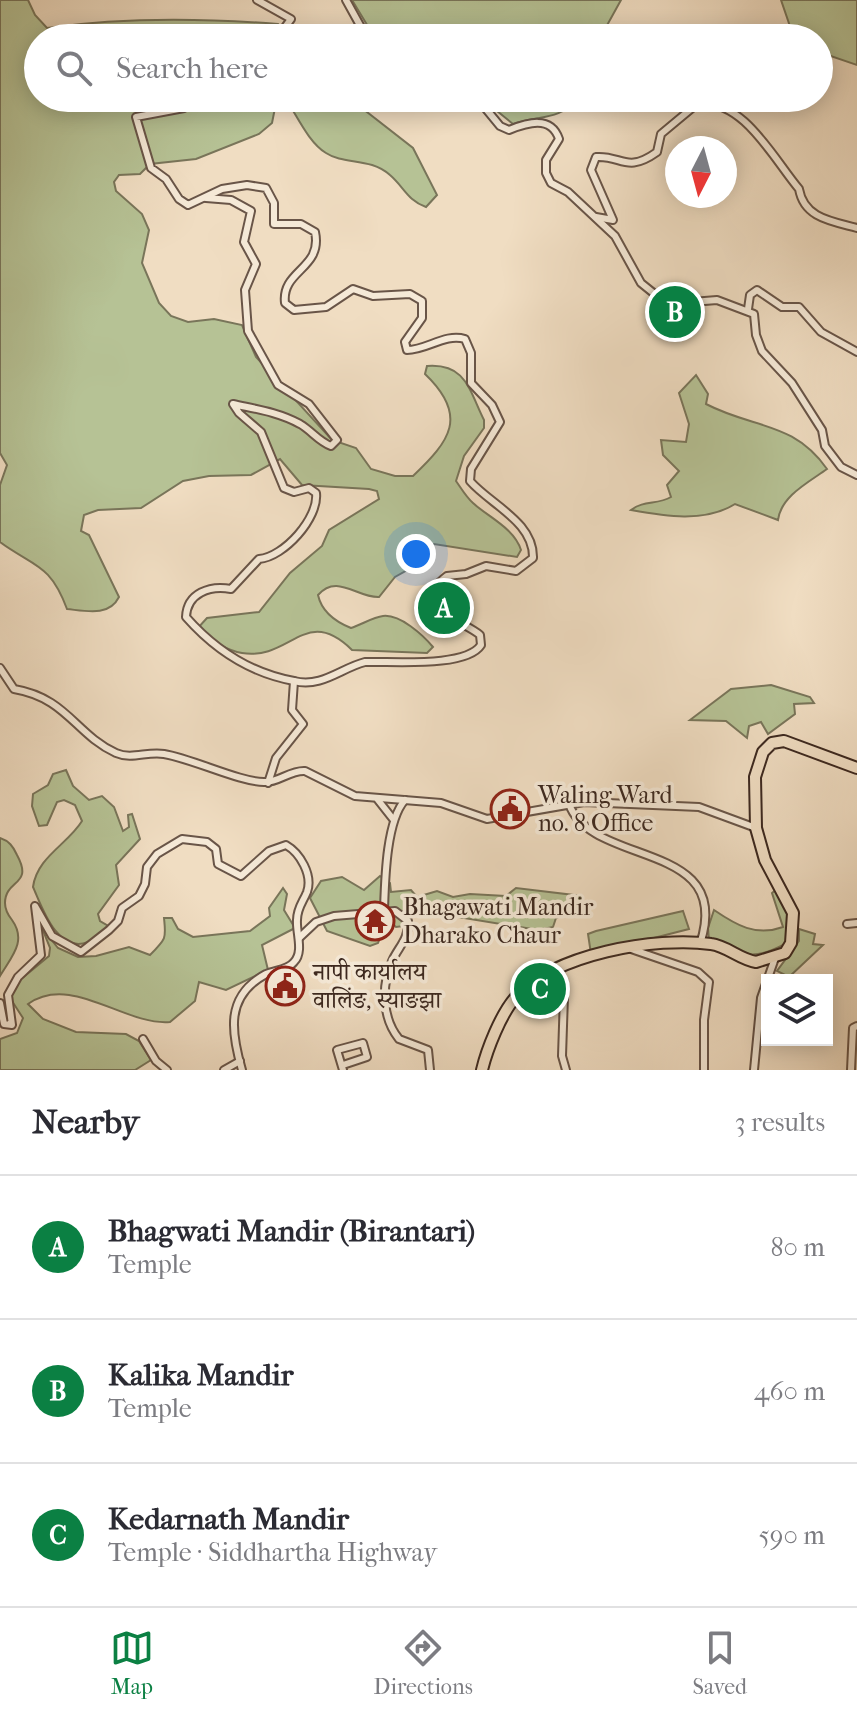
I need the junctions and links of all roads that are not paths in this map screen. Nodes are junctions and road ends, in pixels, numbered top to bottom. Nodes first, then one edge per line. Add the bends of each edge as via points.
1 (257, 0) edge
2 (346, 0) edge
3 (287, 24) edge
4 (359, 24) edge
5 (163, 112) edge
6 (488, 112) edge
7 (686, 112) edge
8 (733, 112) edge
9 (206, 198) junction
10 (594, 217) junction
11 (857, 228) edge
12 (748, 309) junction
13 (857, 352) edge
14 (857, 475) edge
15 (0, 668) edge
16 (294, 681) junction
17 (857, 768) edge
18 (268, 783) junction
19 (375, 798) junction
20 (405, 800) junction
21 (569, 804) junction
22 (393, 822) junction
23 (756, 828) junction
24 (384, 910) junction
25 (857, 923) edge
26 (847, 924) dead end
27 (299, 938) junction
28 (700, 944) junction
29 (628, 948) junction
30 (775, 958) junction
31 (564, 996) dead end
32 (0, 1003) edge
33 (857, 1026) edge
34 (143, 1039) dead end
35 (240, 1061) junction
36 (343, 1067) edge
37 (167, 1070) edge
38 (224, 1070) edge
39 (242, 1070) edge
40 (430, 1070) edge
41 (482, 1070) edge
42 (566, 1070) edge
43 (704, 1070) edge
44 (754, 1070) edge
45 (851, 1070) edge

1 - 3 street via 291,19
2 - 4 street
5 - 9 street via 136,117 151,168 188,205
6 - 10 street via 509,130 547,123 559,139 546,160 546,173
7 - 10 street via 661,134 657,152 648,159 622,165 596,157 591,170 613,220
8 - 11 street via 799,189 801,203 810,213
9 - 16 street via 231,200 251,211 244,242 256,264 245,290 248,331 278,385 309,404 337,440 331,446 268,410 233,404 261,432 284,488 309,488 317,500 311,517 290,542 259,559 231,589 195,596 186,617 205,638 255,671
9 - 16 street via 222,189 266,188 274,203 274,224 301,224 315,232 318,247 313,258 284,294 294,310 326,307 353,289 373,296 410,294 422,301 423,313 405,342 407,350 465,339 471,353 471,383 500,422 471,469 470,481 519,523 534,547 533,558 516,571 486,566 447,576 436,587 433,600 440,611 480,635 481,645 473,654 454,660 365,662 331,679
10 - 12 street via 615,236 641,283 667,304 717,300
12 - 13 street via 750,295 757,290 782,307 799,307 821,332
12 - 14 street via 754,314 762,351 792,383 841,467
15 - 18 street via 14,689 43,696 126,757 156,753 184,758
16 - 18 street via 292,710 303,724 276,758
17 - 23 highway via 784,741 772,743 763,752 755,777
18 - 19 street via 305,771 343,793
19 - 20 street
19 - 22 street via 390,811
20 - 21 street via 441,803 487,819
20 - 22 street
21 - 23 street via 699,807
21 - 28 street via 573,816 593,832 662,859 695,885 706,901 707,923
22 - 24 street
23 - 30 highway via 765,860 793,913 791,943
24 - 27 street via 322,918
24 - 40 street via 402,915 408,928 389,970 385,1010 399,1039 428,1050
25 - 26 street
27 - 32 street via 297,918 308,875 293,849 277,846 241,876 218,864 216,849 207,842 182,839 150,861 139,896 81,952 52,936 33,907 41,955 8,995 12,1025 4,1024
27 - 35 street via 296,960 257,979 237,1002 232,1023
28 - 29 highway via 659,941
28 - 30 highway via 723,947 756,962
29 - 41 highway via 543,976 519,994
29 - 43 street via 698,972 709,982
30 - 44 street via 761,998
31 - 42 street
33 - 45 street
34 - 37 street
35 - 38 street
35 - 39 street
36 - 36 street via 339,1048 363,1043 367,1057

